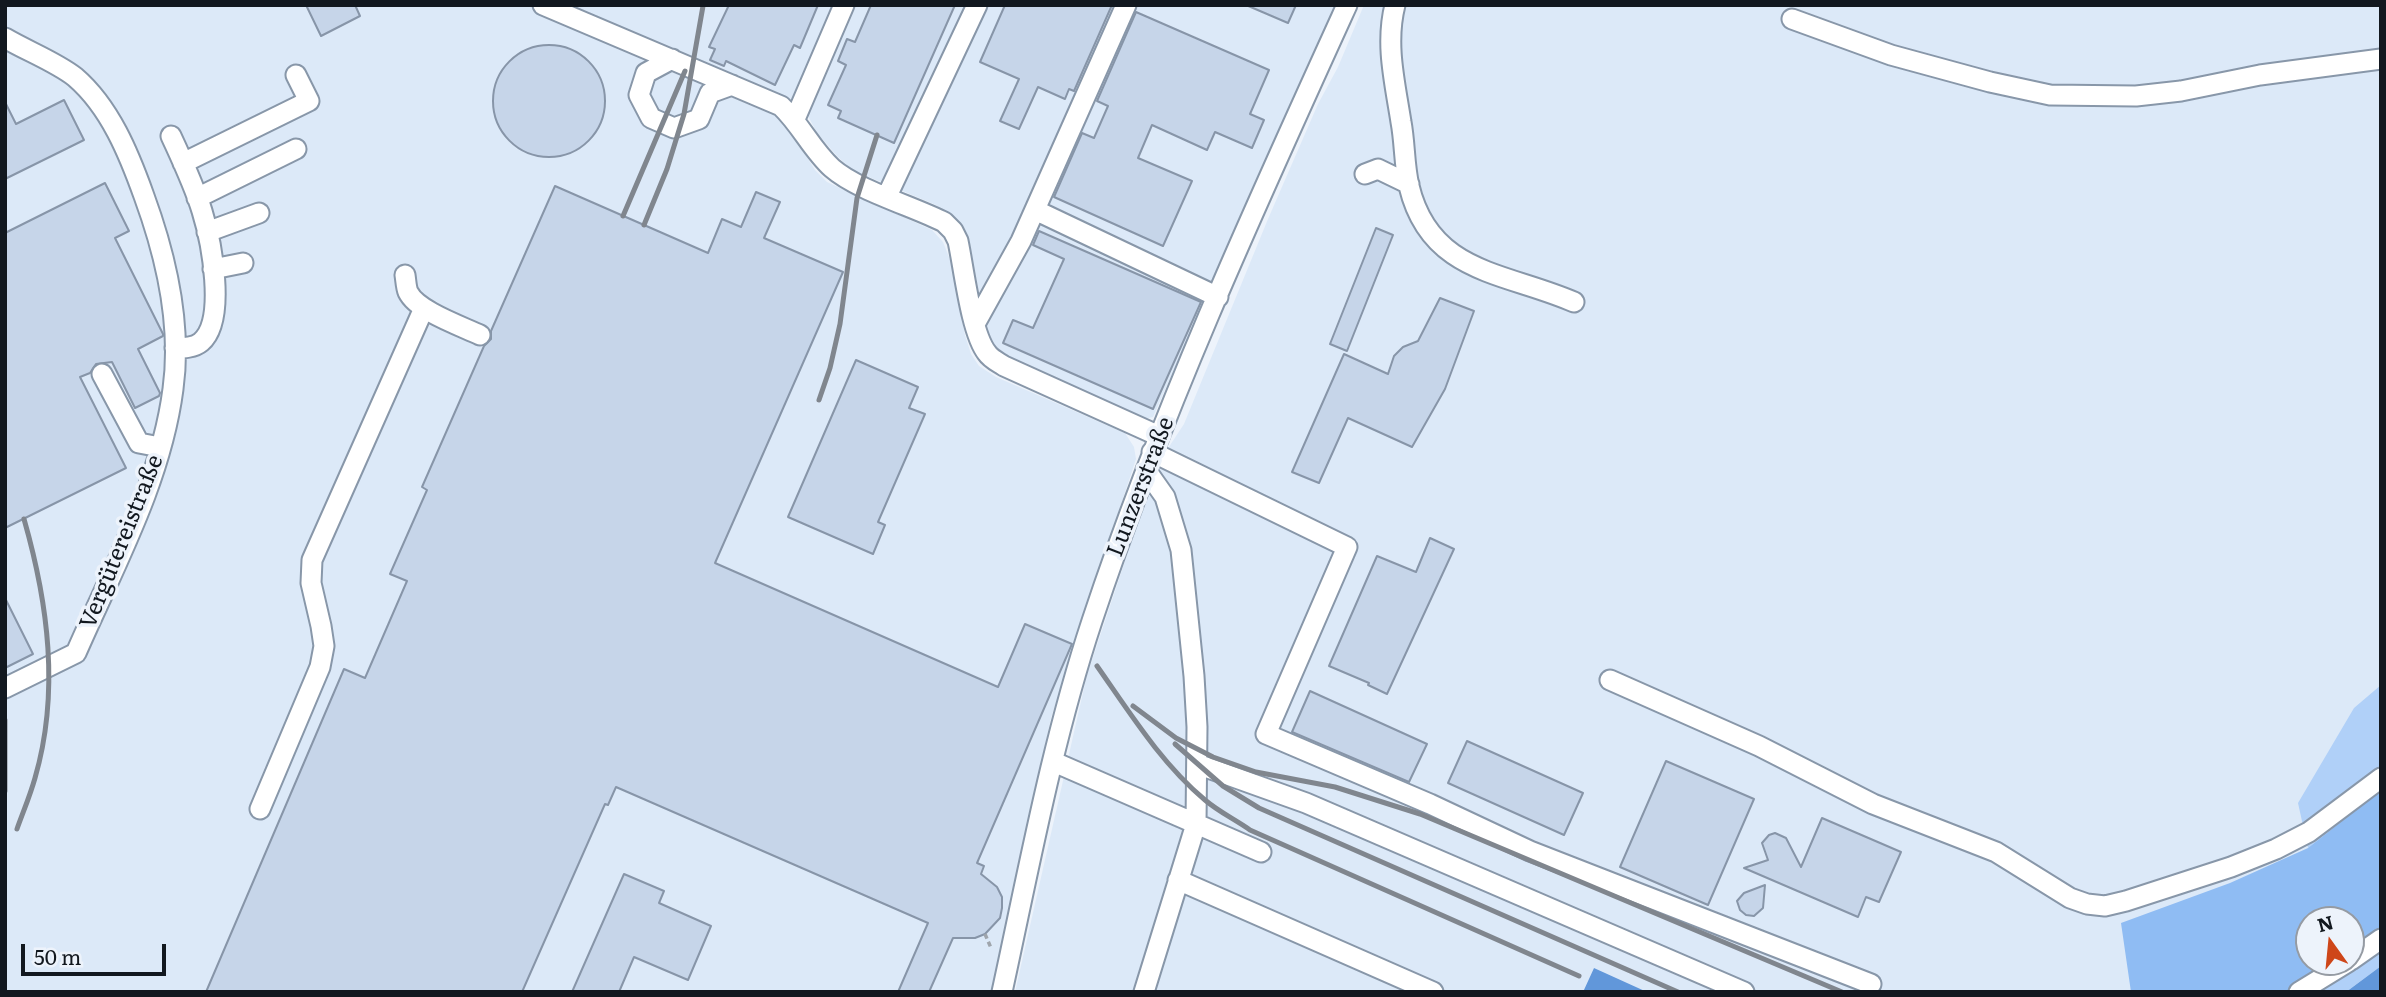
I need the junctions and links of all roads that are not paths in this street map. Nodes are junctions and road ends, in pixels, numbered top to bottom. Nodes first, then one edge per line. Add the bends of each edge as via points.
1 (543, 5) edge
2 (844, 5) edge
3 (976, 5) edge
4 (1126, 5) edge
5 (1347, 5) edge
6 (1395, 5) edge
7 (1792, 19) dead end
8 (5, 38) edge
9 (672, 59) junction
10 (2381, 59) edge
11 (296, 75) dead end
12 (732, 85) junction
13 (788, 112) junction
14 (171, 136) dead end
15 (296, 149) dead end
16 (183, 163) junction
17 (1365, 174) dead end
18 (1409, 184) junction
19 (887, 196) junction
20 (197, 198) junction
21 (1035, 210) junction
22 (259, 213) dead end
23 (206, 232) junction
24 (243, 263) dead end
25 (213, 270) junction
26 (405, 275) dead end
27 (1218, 297) junction
28 (1574, 302) dead end
29 (424, 308) junction
30 (975, 324) junction
31 (480, 335) dead end
32 (175, 348) junction
33 (102, 374) dead end
34 (160, 447) junction
35 (1152, 453) junction
36 (1610, 680) dead end
37 (5, 688) edge
38 (1054, 762) junction
39 (1197, 764) junction
40 (2381, 778) edge
41 (260, 809) dead end
42 (1196, 824) junction
43 (1261, 852) dead end
44 (1178, 880) junction
45 (2381, 939) edge
46 (2365, 950) edge
47 (2325, 976) edge
48 (1871, 984) dead end
49 (1002, 992) edge
50 (1144, 992) edge
51 (1433, 992) edge
52 (1744, 992) edge
53 (2299, 992) edge

1 - 9 street
2 - 13 street
3 - 19 street
4 - 21 street
5 - 27 street, Lunzerstraße
6 - 18 street via 1391,56
7 - 10 street via 1891,55 2050,95 2136,96
8 - 32 street, Vergütereistraße via 73,76 123,144 158,240
9 - 12 street
9 - 12 street via 646,73 639,95 651,118 674,128 699,119 710,93
11 - 16 street via 309,101
12 - 13 street
13 - 19 street via 834,170
14 - 16 street
15 - 20 street
16 - 20 street
17 - 18 street via 1378,169
18 - 28 street via 1424,225 1454,256
19 - 30 street via 944,222 953,231
20 - 23 street
21 - 27 street
21 - 30 street
22 - 23 street
23 - 25 street
24 - 25 street
25 - 32 street via 216,298 206,336 200,344
26 - 29 street via 407,290
27 - 35 street, Lunzerstraße
29 - 31 street
29 - 41 street via 312,560 311,583 324,646 320,667
30 - 35 street via 989,356
32 - 34 street, Vergütereistraße via 173,388
33 - 34 street via 139,443
34 - 37 street, Vergütereistraße via 150,484 76,653
35 - 38 street, Lunzerstraße via 1091,622
35 - 39 street via 1181,550 1194,676
35 - 48 street via 1347,547 1266,734 1530,851
36 - 40 street via 1759,746 1873,804 1989,848 2070,898 2096,905 2126,901 2276,849 2309,832
38 - 42 street
38 - 49 street, Lunzerstraße
39 - 42 street
39 - 52 street via 1306,803
42 - 43 street
42 - 44 street
44 - 50 street
44 - 51 street
45 - 46 street
47 - 53 street

